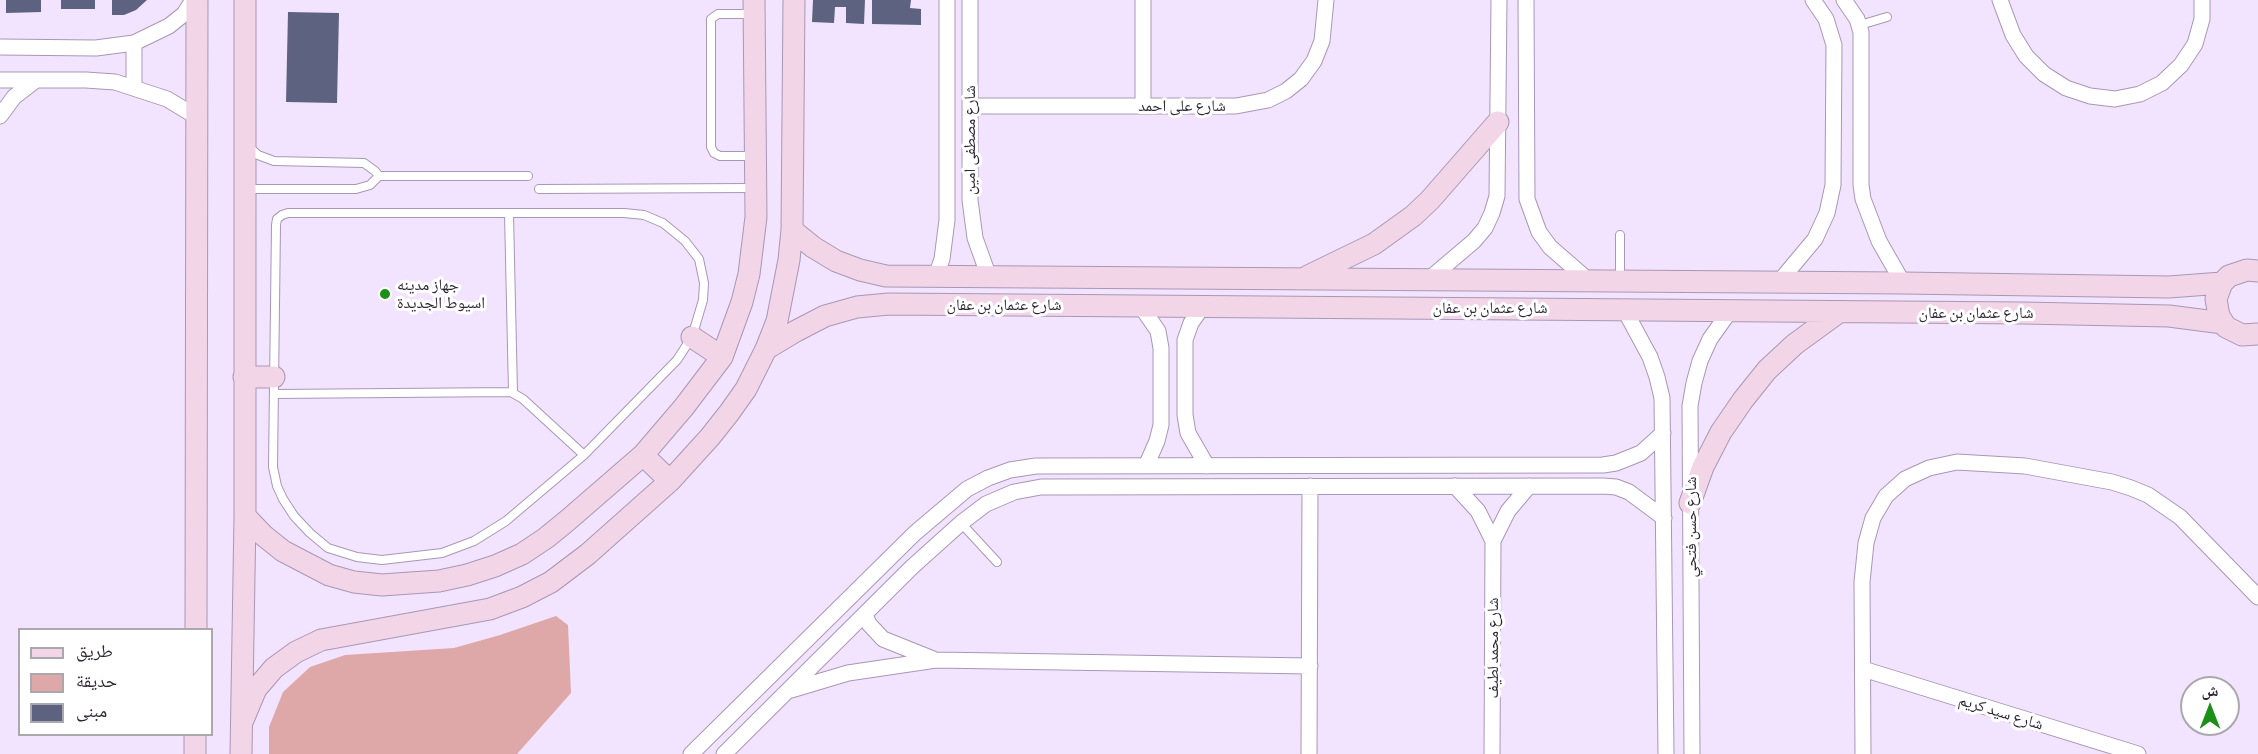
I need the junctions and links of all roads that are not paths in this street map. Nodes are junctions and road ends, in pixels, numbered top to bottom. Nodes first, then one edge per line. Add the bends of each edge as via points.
1 (195, 0) edge
2 (245, 0) edge
3 (794, 0) edge
4 (947, 0) edge
5 (970, 0) edge
6 (1143, 0) edge
7 (1326, 0) edge
8 (1498, 0) edge
9 (1526, 0) edge
10 (1813, 0) edge
11 (1845, 0) edge
12 (2000, 0) edge
13 (2202, 0) edge
14 (754, 7) edge
15 (1887, 17) dead end
16 (1860, 25) junction
17 (134, 43) junction
18 (0, 47) edge
19 (0, 80) edge
20 (36, 80) junction
21 (134, 87) junction
22 (970, 106) junction
23 (1143, 106) junction
24 (0, 116) edge
25 (197, 117) junction
26 (1498, 122) junction
27 (245, 140) junction
28 (755, 156) junction
29 (379, 176) junction
30 (528, 176) dead end
31 (755, 188) junction
32 (245, 189) junction
33 (539, 189) dead end
34 (509, 214) junction
35 (792, 230) junction
36 (1620, 235) dead end
37 (2254, 268) edge
38 (936, 276) junction
39 (989, 277) junction
40 (1302, 279) junction
41 (1428, 280) junction
42 (1535, 280) junction
43 (1589, 280) junction
44 (1620, 281) junction
45 (1779, 282) junction
46 (1903, 283) junction
47 (2222, 283) junction
48 (1140, 305) junction
49 (1203, 306) junction
50 (1536, 309) junction
51 (1624, 309) junction
52 (1730, 311) junction
53 (1839, 312) junction
54 (1903, 312) junction
55 (2228, 328) junction
56 (2258, 334) edge
57 (692, 337) junction
58 (766, 349) junction
59 (2258, 352) edge
60 (722, 357) junction
61 (244, 377) junction
62 (274, 386) junction
63 (513, 393) junction
64 (1663, 433) junction
65 (643, 454) junction
66 (584, 455) junction
67 (1146, 466) junction
68 (1207, 466) junction
69 (1010, 470) junction
70 (670, 481) junction
71 (1310, 486) junction
72 (1455, 486) junction
73 (1529, 486) junction
74 (1014, 492) junction
75 (1690, 503) junction
76 (245, 516) junction
77 (1664, 518) junction
78 (961, 523) junction
79 (1493, 541) junction
80 (997, 562) dead end
81 (2258, 597) edge
82 (865, 615) junction
83 (196, 628) edge
84 (936, 660) junction
85 (1310, 666) junction
86 (1863, 669) junction
87 (787, 691) junction
88 (243, 720) junction
89 (195, 736) edge
90 (195, 754) edge
91 (241, 754) edge
92 (691, 754) edge
93 (724, 754) edge
94 (1310, 754) edge
95 (1492, 754) edge
96 (1666, 754) edge
97 (1692, 754) edge
98 (1863, 754) edge
99 (2138, 754) edge

1 - 17 street via 169,26
1 - 25 street
2 - 27 street
3 - 35 street
4 - 38 street, شارع مصطفى امين via 947,220
5 - 22 street, شارع مصطفى امين
6 - 23 street
7 - 23 street, شارع على احمد via 1322,41 1314,61 1286,91 1249,105
8 - 26 street
9 - 43 street via 1527,199 1539,232 1550,247
10 - 45 street via 1826,19 1834,45 1833,185 1827,213 1815,239
11 - 16 street
12 - 13 street via 2013,35 2044,74 2066,88 2115,99 2140,94 2162,83 2181,65 2195,44
14 - 28 street
14 - 28 lane via 711,19 711,147 720,156
15 - 16 lane
16 - 46 street via 1863,199 1879,241
17 - 18 street via 96,48
17 - 21 street
19 - 20 street
20 - 21 street via 115,82
20 - 24 street via 14,97
21 - 25 street via 167,99
22 - 23 street, شارع على احمد
22 - 39 street, شارع مصطفى امين via 972,219
25 - 83 street
26 - 40 street via 1413,216 1374,244
26 - 41 street via 1497,196 1492,213 1474,241
27 - 29 lane via 250,149 265,159 358,162
27 - 32 street
28 - 31 street
29 - 30 lane
29 - 32 lane via 370,185 356,189
31 - 33 lane
31 - 60 street via 756,217 749,274
32 - 61 street
34 - 57 lane via 624,213 644,215 663,223 699,259 703,300
34 - 62 lane via 282,215 276,225
34 - 63 lane
35 - 38 street, شارع عثمان بن عفان via 836,261 860,270 886,276
35 - 58 street via 784,291
36 - 44 lane
37 - 47 street via 2229,276
38 - 39 street, شارع عثمان بن عفان
39 - 40 street, شارع عثمان بن عفان
40 - 41 street, شارع عثمان بن عفان
41 - 42 street, شارع عثمان بن عفان
42 - 43 street, شارع عثمان بن عفان
42 - 50 street
43 - 44 street, شارع عثمان بن عفان
44 - 45 street, شارع عثمان بن عفان
45 - 46 street, شارع عثمان بن عفان
46 - 47 street, شارع عثمان بن عفان via 2169,287
46 - 54 street
47 - 55 street via 2216,308
48 - 49 street, شارع عثمان بن عفان
48 - 58 street, شارع عثمان بن عفان via 857,307 825,316
48 - 67 street via 1158,331 1161,348 1161,425
49 - 50 street, شارع عثمان بن عفان
49 - 68 street via 1185,340 1185,416 1188,433
50 - 51 street, شارع عثمان بن عفان
51 - 52 street, شارع عثمان بن عفان
51 - 64 street, شارع حسن فتحي via 1657,377
52 - 53 street, شارع عثمان بن عفان
52 - 75 street, شارع حسن فتحي via 1710,339 1694,383 1690,406
53 - 54 street, شارع عثمان بن عفان
53 - 75 street via 1795,344 1743,400 1703,466
54 - 55 street, شارع عثمان بن عفان via 2169,316
55 - 56 street, شارع عثمان بن عفان via 2242,335
55 - 59 street
57 - 60 street
57 - 66 lane via 677,360
58 - 70 street via 746,389
60 - 65 street
61 - 62 street
61 - 76 street
62 - 63 lane
62 - 66 lane via 273,467 283,499 294,516 328,548 357,557 414,557 442,553 474,541 506,521
63 - 66 lane
64 - 68 street via 1641,453 1603,465
64 - 77 street, شارع حسن فتحي
65 - 70 street
65 - 76 street via 568,520 522,554 495,566 439,581 382,585 329,575 283,551
67 - 68 street
67 - 69 street via 1036,466
69 - 74 street
69 - 92 street via 967,489 923,526
70 - 88 street via 588,554 551,582 522,597 490,609 321,640 296,652 274,668 256,689
71 - 72 street
71 - 74 street via 1041,487
71 - 85 street
72 - 73 street
72 - 79 street, شارع محمد لطيف via 1478,511
73 - 77 street via 1616,487 1635,495
73 - 79 street, شارع محمد لطيف via 1508,511
74 - 78 street via 986,504
75 - 97 street, شارع حسن فتحي
76 - 88 street
77 - 96 street, شارع حسن فتحي
78 - 80 lane
78 - 82 street
79 - 95 street, شارع محمد لطيف
81 - 86 street via 2180,517 2148,495 2112,482 2025,466 1957,462 1905,479 1886,496 1873,518 1862,582
82 - 84 street via 883,639
82 - 87 street
84 - 85 street
84 - 87 street via 848,673
85 - 94 street
86 - 98 street
86 - 99 street, شارع سيد كريم
87 - 93 street
88 - 91 street
89 - 90 street

